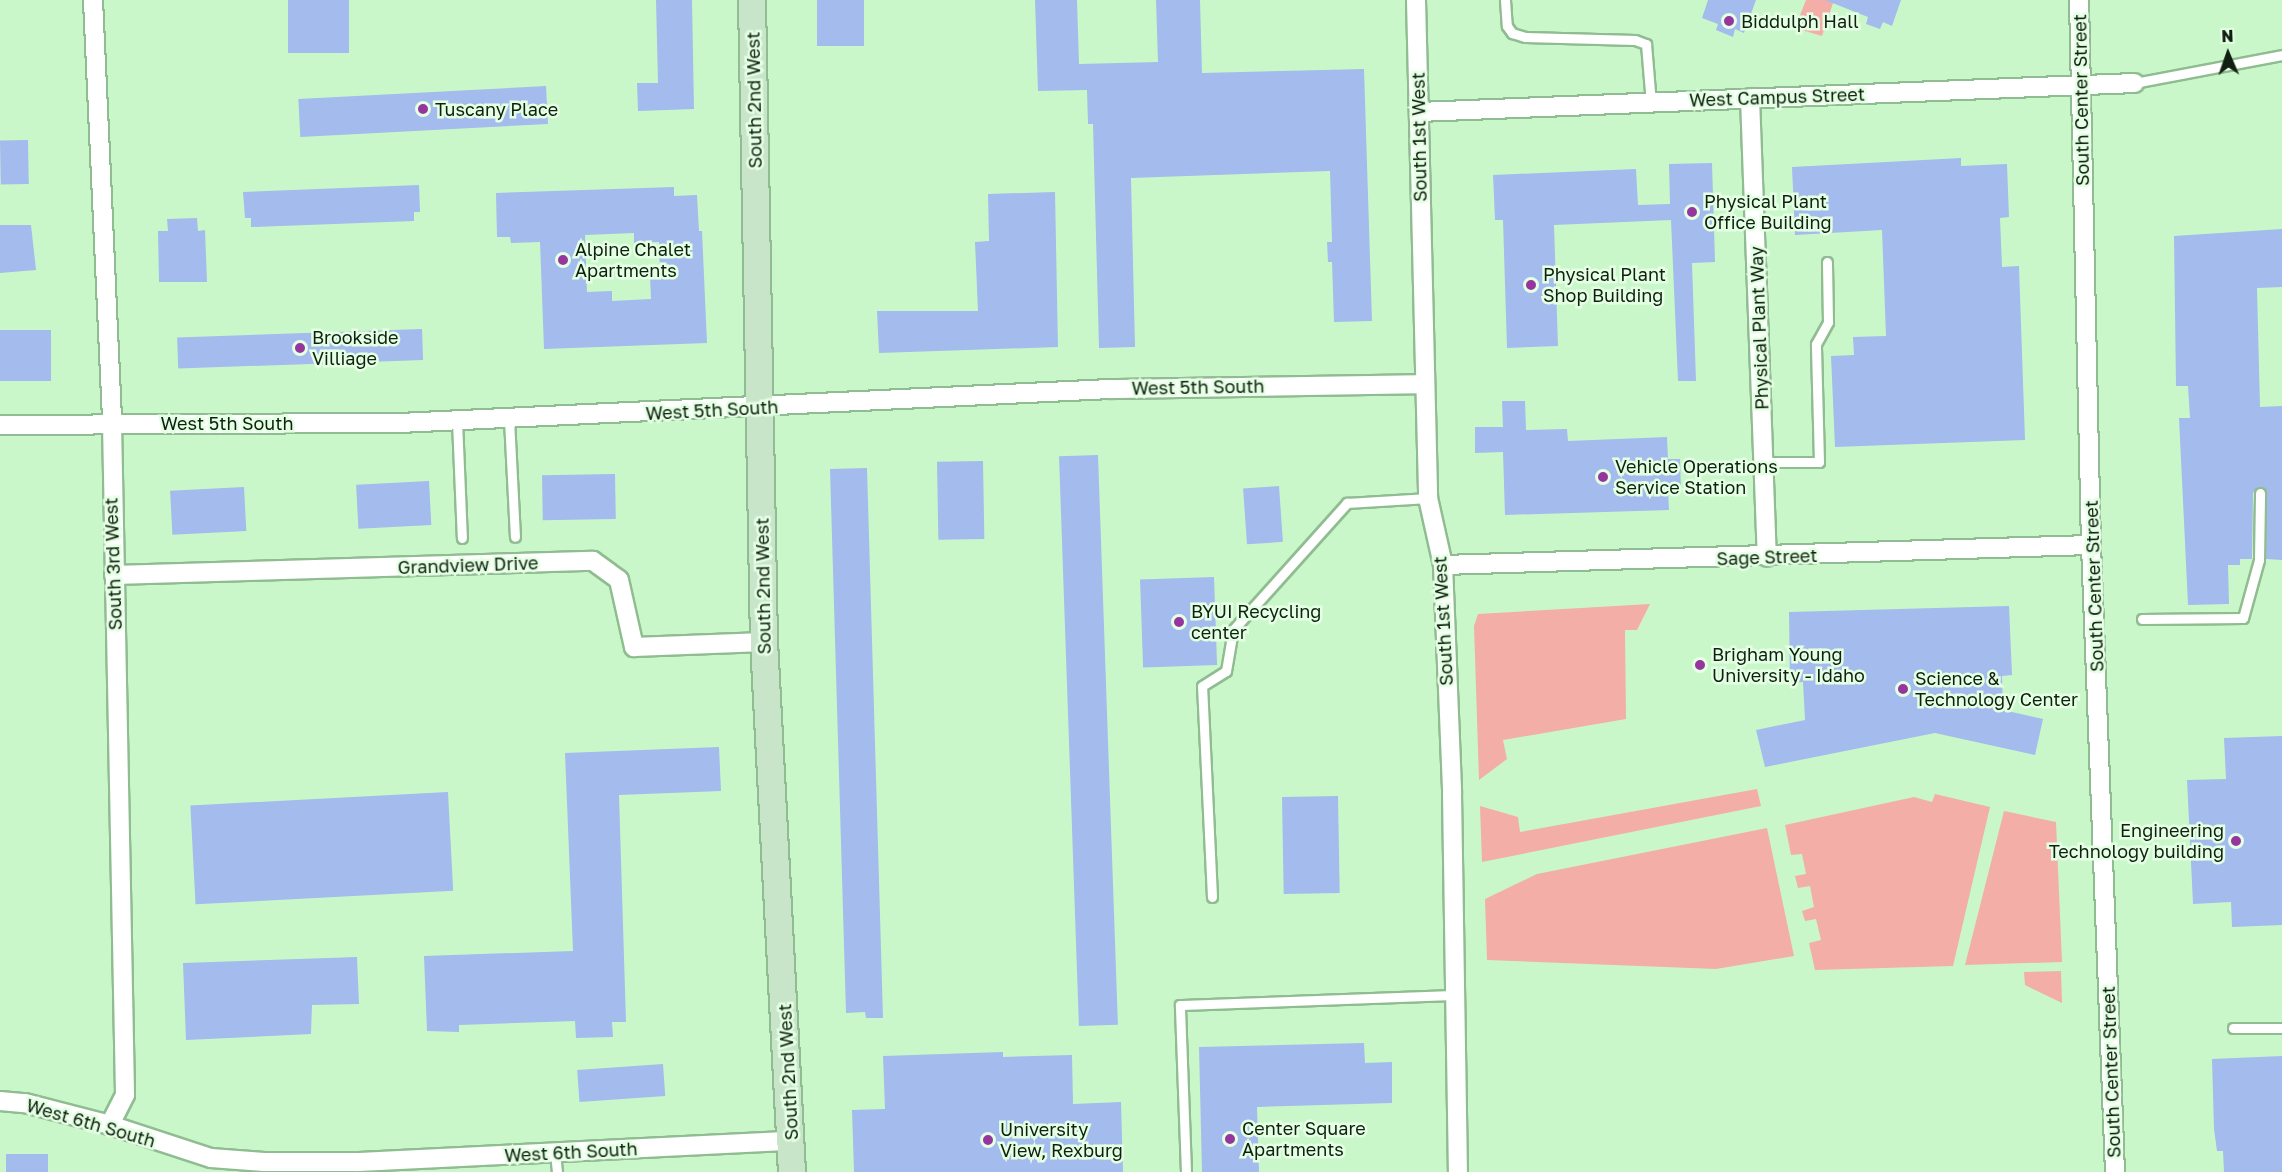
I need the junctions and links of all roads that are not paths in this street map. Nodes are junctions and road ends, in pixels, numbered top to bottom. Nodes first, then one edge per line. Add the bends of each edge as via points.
1 (93, 0) edge
2 (752, 0) edge
3 (1416, 0) edge
4 (1505, 0) edge
5 (2079, 0) edge
6 (2282, 55) edge
7 (2134, 83) joint
8 (2081, 85) junction
9 (1750, 98) junction
10 (1651, 103) junction
11 (1419, 112) junction
12 (1827, 262) dead end
13 (1424, 384) junction
14 (759, 409) junction
15 (509, 419) junction
16 (457, 421) junction
17 (112, 423) junction
18 (0, 425) edge
19 (1764, 462) junction
20 (2260, 493) dead end
21 (1428, 498) junction
22 (515, 537) dead end
23 (462, 538) dead end
24 (2091, 545) junction
25 (1767, 557) junction
26 (1443, 565) junction
27 (114, 575) junction
28 (2142, 620) dead end
29 (764, 642) junction
30 (1212, 897) dead end
31 (1455, 995) junction
32 (2233, 1028) dead end
33 (2282, 1028) edge
34 (0, 1101) edge
35 (110, 1125) junction
36 (791, 1141) junction
37 (555, 1153) junction
38 (556, 1172) edge
39 (792, 1172) edge
40 (1186, 1172) edge
41 (1458, 1172) edge
42 (2115, 1172) edge

1 - 17 street, South 3rd West
2 - 14 main road, South 2nd West
3 - 11 street, South 1st West
4 - 10 lane via 1507,26 1519,35 1635,40 1646,44
5 - 8 street, South Center Street
6 - 7 lane
7 - 8 street, West Campus Street
8 - 9 street, West Campus Street
8 - 24 street, South Center Street
9 - 10 street, West Campus Street
9 - 19 street, Physical Plant Way
10 - 11 street, West Campus Street
11 - 13 street, South 1st West
12 - 19 lane via 1828,322 1816,344 1819,462
13 - 14 street, West 5th South via 1111,389
13 - 21 street, South 1st West
14 - 15 street, West 5th South
14 - 29 main road, South 2nd West
15 - 16 street, West 5th South
15 - 22 lane
16 - 17 street, West 5th South
16 - 23 lane
17 - 18 street, West 5th South
17 - 27 street, South 3rd West
19 - 25 street, Physical Plant Way
20 - 28 lane via 2259,560 2243,618
21 - 26 street, South 1st West
21 - 30 lane via 1347,503 1233,630 1226,671 1202,686
24 - 25 street, Sage Street
24 - 42 street, South Center Street
25 - 26 street, Sage Street
26 - 31 street, South 1st West
27 - 29 street, Grandview Drive via 593,561 619,580 634,647
27 - 35 street, South 3rd West via 125,1095
29 - 36 main road, South 2nd West
31 - 40 lane via 1180,1005
31 - 41 street, South 1st West
32 - 33 lane
34 - 35 street, West 6th South via 25,1103
35 - 37 street, West 6th South via 211,1158 264,1162
36 - 37 street, West 6th South
36 - 39 main road, South 2nd West
37 - 38 lane

